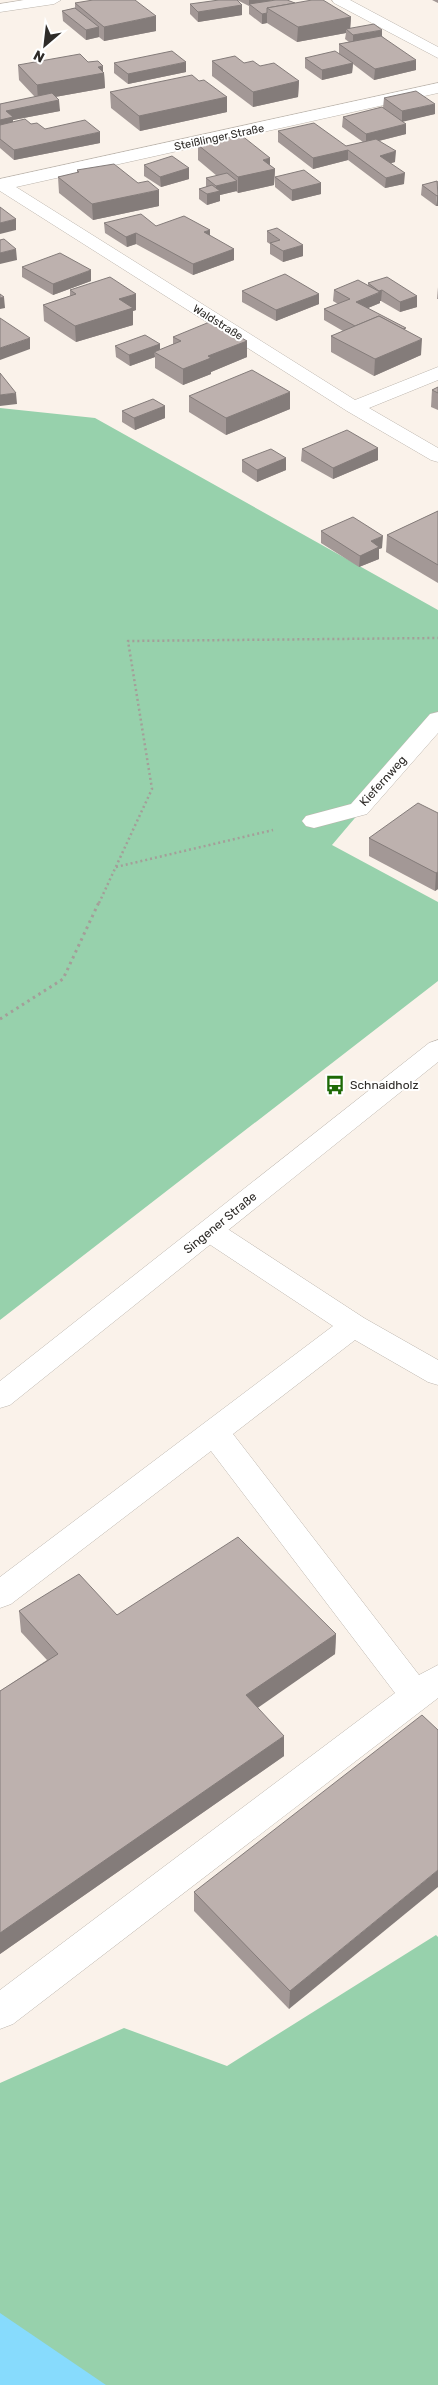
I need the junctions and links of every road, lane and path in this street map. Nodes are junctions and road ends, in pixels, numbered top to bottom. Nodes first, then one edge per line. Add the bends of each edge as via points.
1 (54, 0) edge
2 (339, 0) edge
3 (0, 8) edge
4 (438, 53) edge
5 (438, 88) edge
6 (0, 185) edge
7 (438, 373) edge
8 (354, 408) junction
9 (438, 456) edge
10 (438, 638) edge
11 (438, 719) edge
12 (314, 821) joint
13 (115, 867) junction
14 (0, 1019) edge
15 (438, 1049) edge
16 (210, 1231) junction
17 (354, 1326) junction
18 (438, 1374) edge
19 (0, 1396) edge
20 (214, 1432) junction
21 (0, 1595) edge
22 (426, 1687) edge
23 (0, 2012) edge

1 - 3 street
2 - 4 street
5 - 6 street, Steißlinger Straße
6 - 8 street, Waldstraße
7 - 8 street
8 - 9 street, Waldstraße
10 - 13 path via 128,641 152,789
11 - 12 street, Kiefernweg via 359,809
12 - 13 path
13 - 14 path via 63,979
15 - 16 street, Singener Straße
16 - 17 street
16 - 19 street, Singener Straße
17 - 18 street
17 - 20 street
20 - 21 street
20 - 22 street
22 - 23 street

